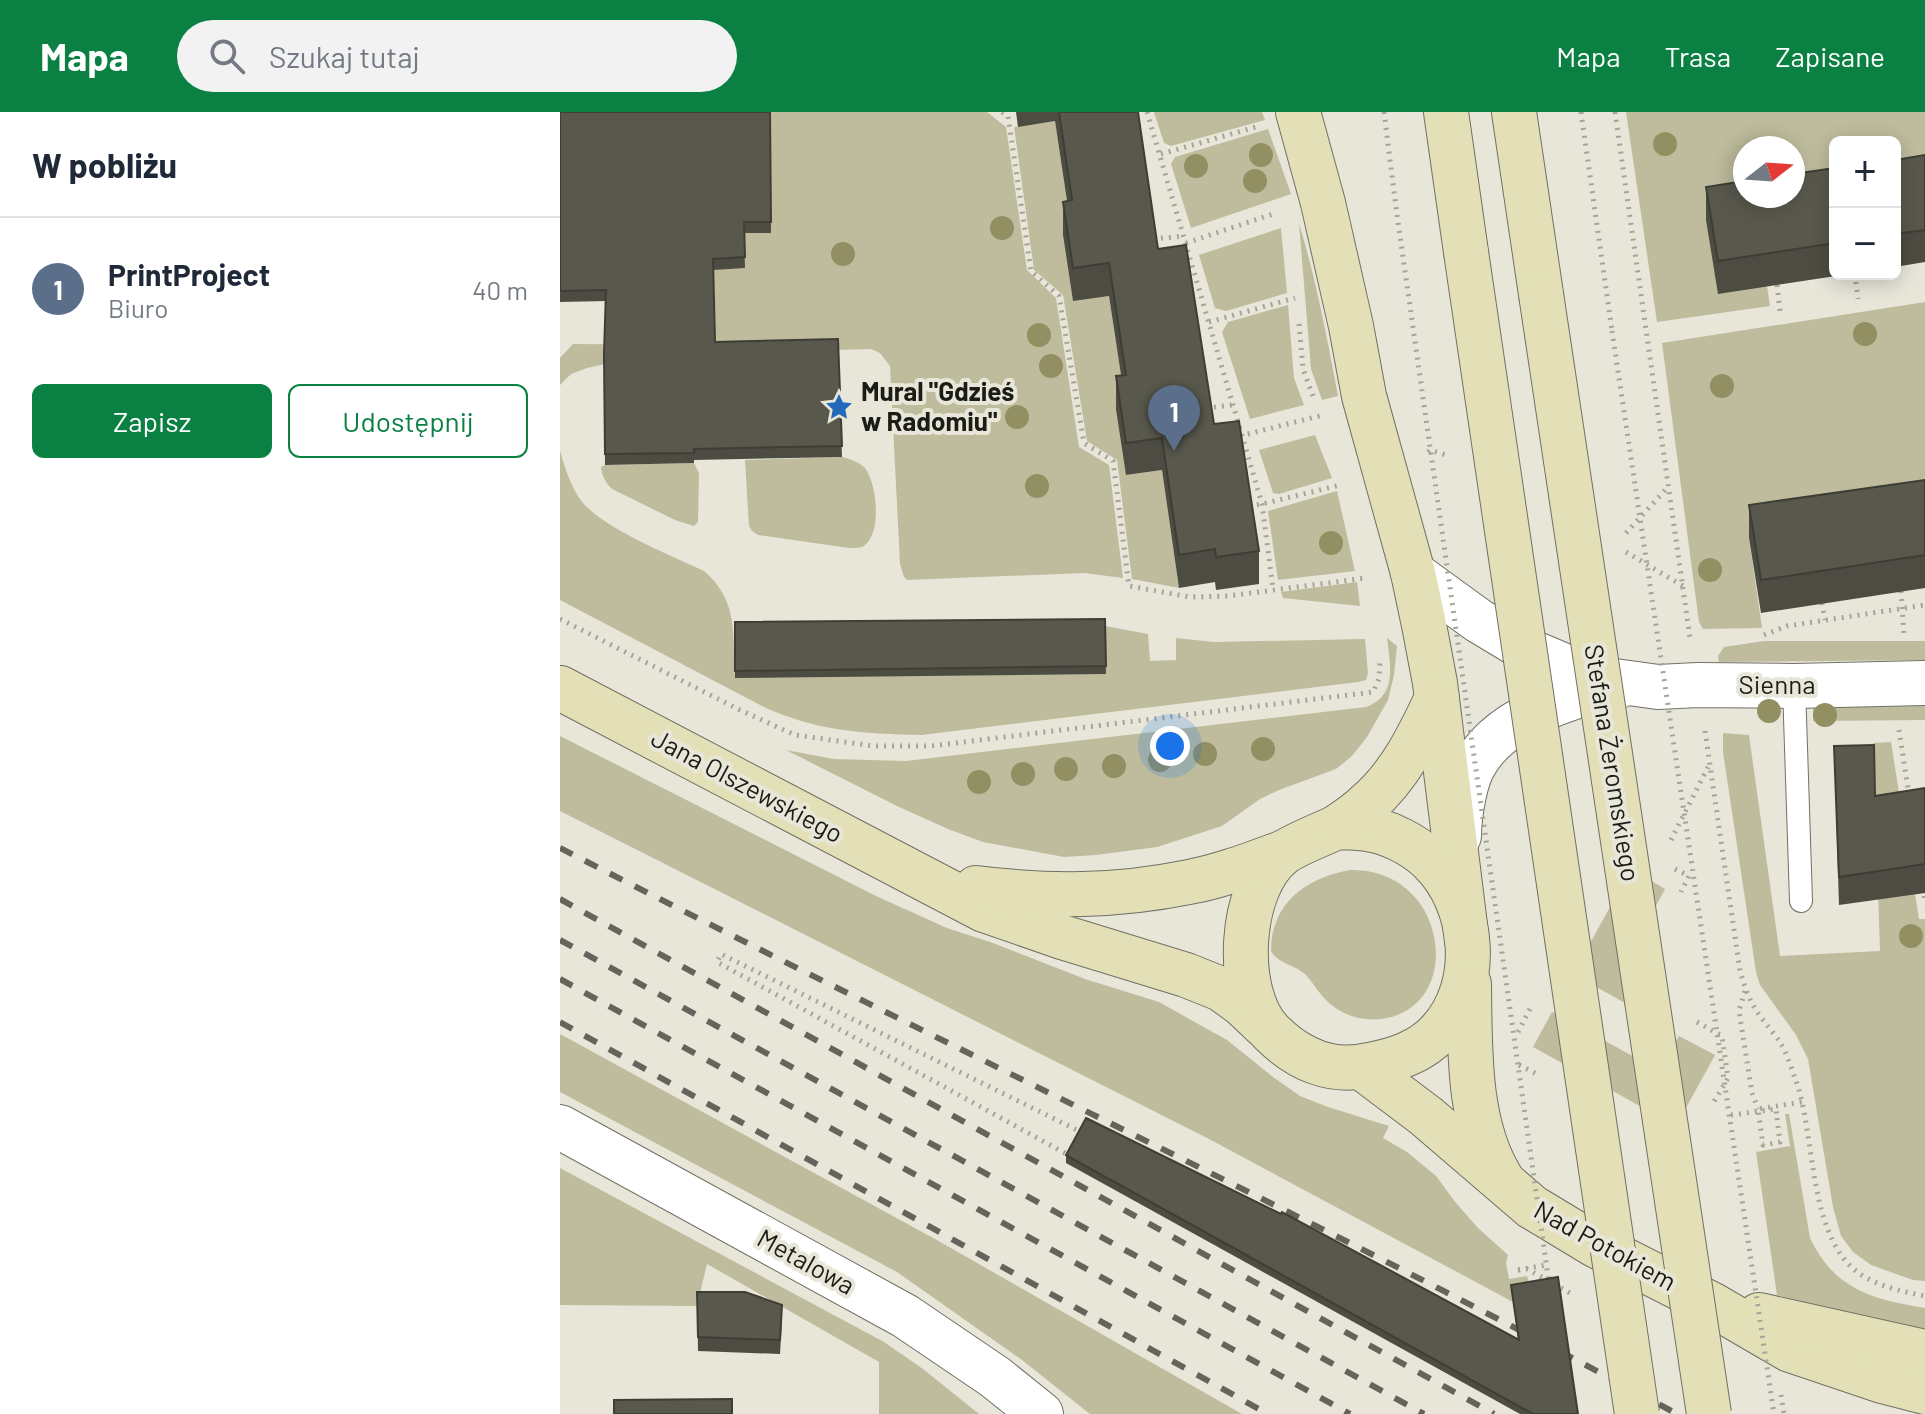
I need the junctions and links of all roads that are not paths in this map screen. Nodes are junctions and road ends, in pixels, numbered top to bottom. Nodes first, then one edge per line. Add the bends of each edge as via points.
1 (1446, 112) edge
2 (1514, 112) edge
3 (1282, 118) edge
4 (1413, 573) junction
5 (1630, 683) junction
6 (1925, 683) edge
7 (1794, 686) junction
8 (560, 688) edge
9 (1437, 698) junction
10 (1337, 827) junction
11 (1282, 853) junction
12 (1458, 871) junction
13 (934, 883) junction
14 (1801, 901) dead end
15 (1468, 955) junction
16 (1264, 1025) junction
17 (1361, 1067) junction
18 (560, 1127) edge
19 (1504, 1183) junction
20 (1711, 1304) junction
21 (1925, 1352) edge
22 (1925, 1392) edge
23 (1041, 1414) edge
24 (1637, 1414) edge
25 (1709, 1414) edge

1 - 24 main road, bridge
2 - 25 main road, Stefana Żeromskiego, bridge
3 - 4 main road via 1323,203 1367,405
4 - 5 street, Sienna via 1529,651 1593,678
4 - 9 main road
5 - 7 street, Sienna
5 - 12 street, Sienna via 1561,700 1494,741 1472,770 1459,827
6 - 7 street, Sienna
7 - 14 lane
8 - 13 main road, Jana Olszewskiego
9 - 10 main road via 1403,763 1368,803
9 - 12 main road
10 - 11 main road
10 - 15 main road via 1393,837 1431,861 1458,902
11 - 13 main road, Jana Olszewskiego via 1191,882 1101,895 1022,894
11 - 16 main road via 1257,889 1247,928 1248,980
12 - 15 main road
13 - 16 main road, Jana Olszewskiego via 984,910 1221,989
15 - 17 main road via 1458,1005 1437,1035 1403,1057
15 - 19 main road, Nad Potokiem via 1473,1088 1484,1137
16 - 17 main road via 1285,1047 1313,1063
17 - 19 main road, Nad Potokiem
18 - 23 street, Metalowa via 905,1316
19 - 20 main road, Nad Potokiem via 1532,1207 1595,1245
20 - 21 main road, Nad Potokiem
20 - 22 main road, Nad Potokiem via 1790,1350

